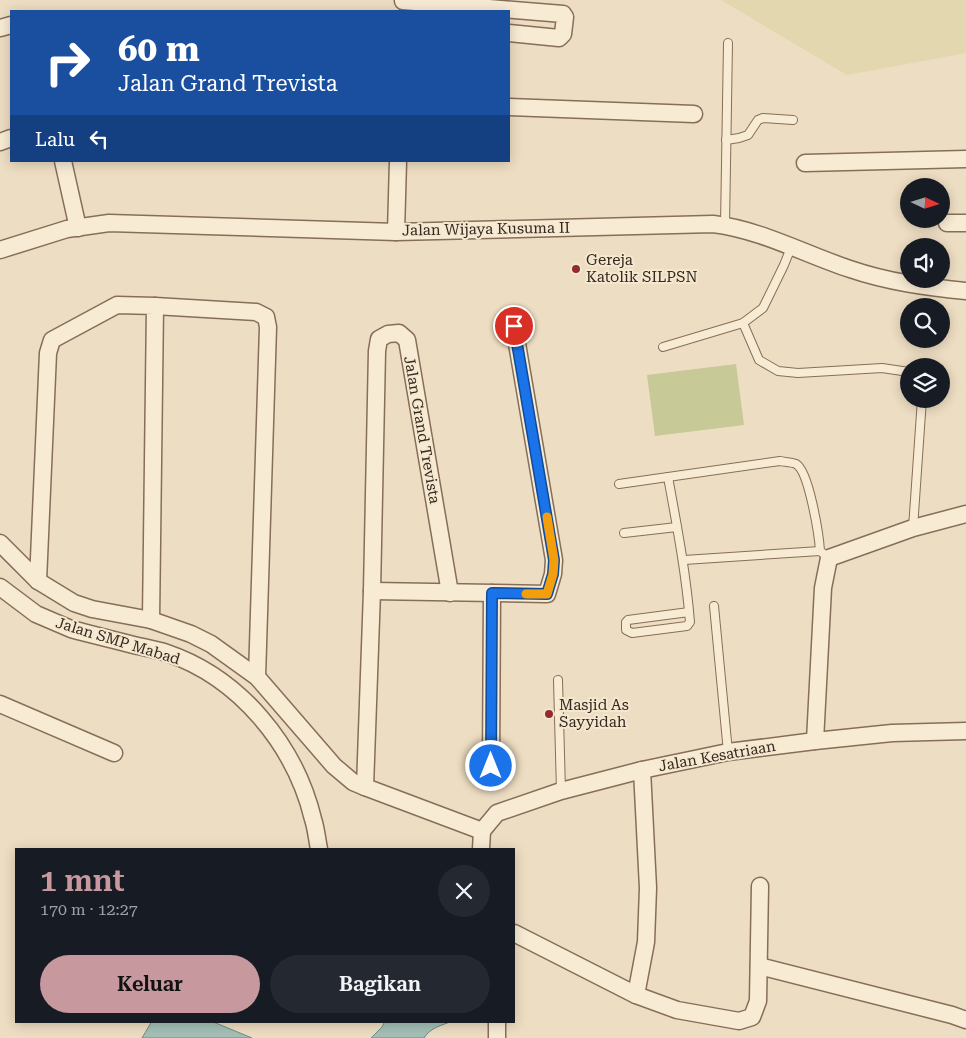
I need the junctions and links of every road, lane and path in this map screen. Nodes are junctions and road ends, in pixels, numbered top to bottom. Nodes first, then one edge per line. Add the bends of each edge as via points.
1 (403, 0) edge
2 (510, 33) edge
3 (728, 43) dead end
4 (510, 107) edge
5 (694, 114) dead end
6 (793, 120) dead end
7 (726, 140) junction
8 (966, 159) edge
9 (63, 162) edge
10 (398, 162) edge
11 (805, 162) dead end
12 (950, 223) edge
13 (966, 223) edge
14 (724, 225) junction
15 (78, 228) junction
16 (396, 232) junction
17 (792, 246) junction
18 (0, 250) edge
19 (966, 291) edge
20 (155, 306) junction
21 (743, 323) junction
22 (514, 326) dead end
23 (663, 347) dead end
24 (900, 371) edge
25 (921, 408) edge
26 (668, 477) junction
27 (619, 484) dead end
28 (966, 514) edge
29 (678, 527) junction
30 (913, 528) junction
31 (624, 533) dead end
32 (0, 544) edge
33 (825, 554) junction
34 (684, 560) junction
35 (38, 581) junction
36 (0, 587) edge
37 (372, 591) junction
38 (450, 593) junction
39 (492, 593) junction
40 (714, 606) dead end
41 (689, 612) junction
42 (151, 620) junction
43 (257, 677) junction
44 (558, 680) dead end
45 (0, 704) edge
46 (966, 731) edge
47 (815, 741) junction
48 (114, 752) dead end
49 (728, 752) junction
50 (491, 766) dead end
51 (642, 770) junction
52 (365, 787) junction
53 (561, 791) junction
54 (482, 831) junction
55 (319, 848) edge
56 (481, 848) edge
57 (760, 886) dead end
58 (515, 934) edge
59 (759, 966) junction
60 (636, 995) junction
61 (966, 1020) edge
62 (496, 1023) edge
63 (497, 1038) edge

1 - 2 street via 563,14 565,17 563,34 559,38
3 - 7 lane
4 - 5 street
6 - 7 lane via 763,118 748,135
7 - 14 lane
8 - 11 street
9 - 15 street
10 - 16 street
12 - 13 street
14 - 16 street, Jalan Wijaya Kusuma II
14 - 17 street, Jalan Wijaya Kusuma II
15 - 16 street, Jalan Wijaya Kusuma II via 110,223
15 - 18 street, Jalan Wijaya Kusuma II
17 - 19 street, Jalan Wijaya Kusuma II via 877,278
17 - 21 lane via 763,308
20 - 35 street via 117,305 52,340 48,353
20 - 42 street
20 - 43 street via 256,312 266,317
21 - 23 lane
21 - 24 lane via 759,360 778,371 798,373 882,368
22 - 39 street via 554,560 553,574 547,594
25 - 30 lane
26 - 27 lane
26 - 29 lane
26 - 33 lane via 780,461 796,464 804,474
28 - 30 street
29 - 31 lane
29 - 34 lane
30 - 33 street
32 - 35 street
33 - 34 lane
33 - 47 street
34 - 41 lane
35 - 42 street via 92,609
36 - 55 street, Jalan SMP Mabad via 36,614 56,623 168,653 204,670 231,688 274,734 292,763 313,818
37 - 38 street
37 - 38 street, Jalan Grand Trevista via 377,351 379,339 399,333 407,340
37 - 52 street, Jalan Grand Trevista
38 - 39 street
39 - 50 street
40 - 49 lane
41 - 41 lane via 687,626 632,633 626,630 628,620
42 - 43 street via 211,644
43 - 52 street via 334,766 353,782
44 - 53 lane
45 - 48 street
46 - 47 street, Jalan Kesatriaan
47 - 49 street, Jalan Kesatriaan
49 - 51 street, Jalan Kesatriaan
51 - 53 street, Jalan Kesatriaan
51 - 60 street via 648,888 646,942
52 - 54 street
53 - 54 street, Jalan Kesatriaan via 497,813
54 - 56 street
57 - 59 street
58 - 60 street
59 - 60 street via 758,1001 752,1017 739,1020 677,1010
59 - 61 street
62 - 63 street

